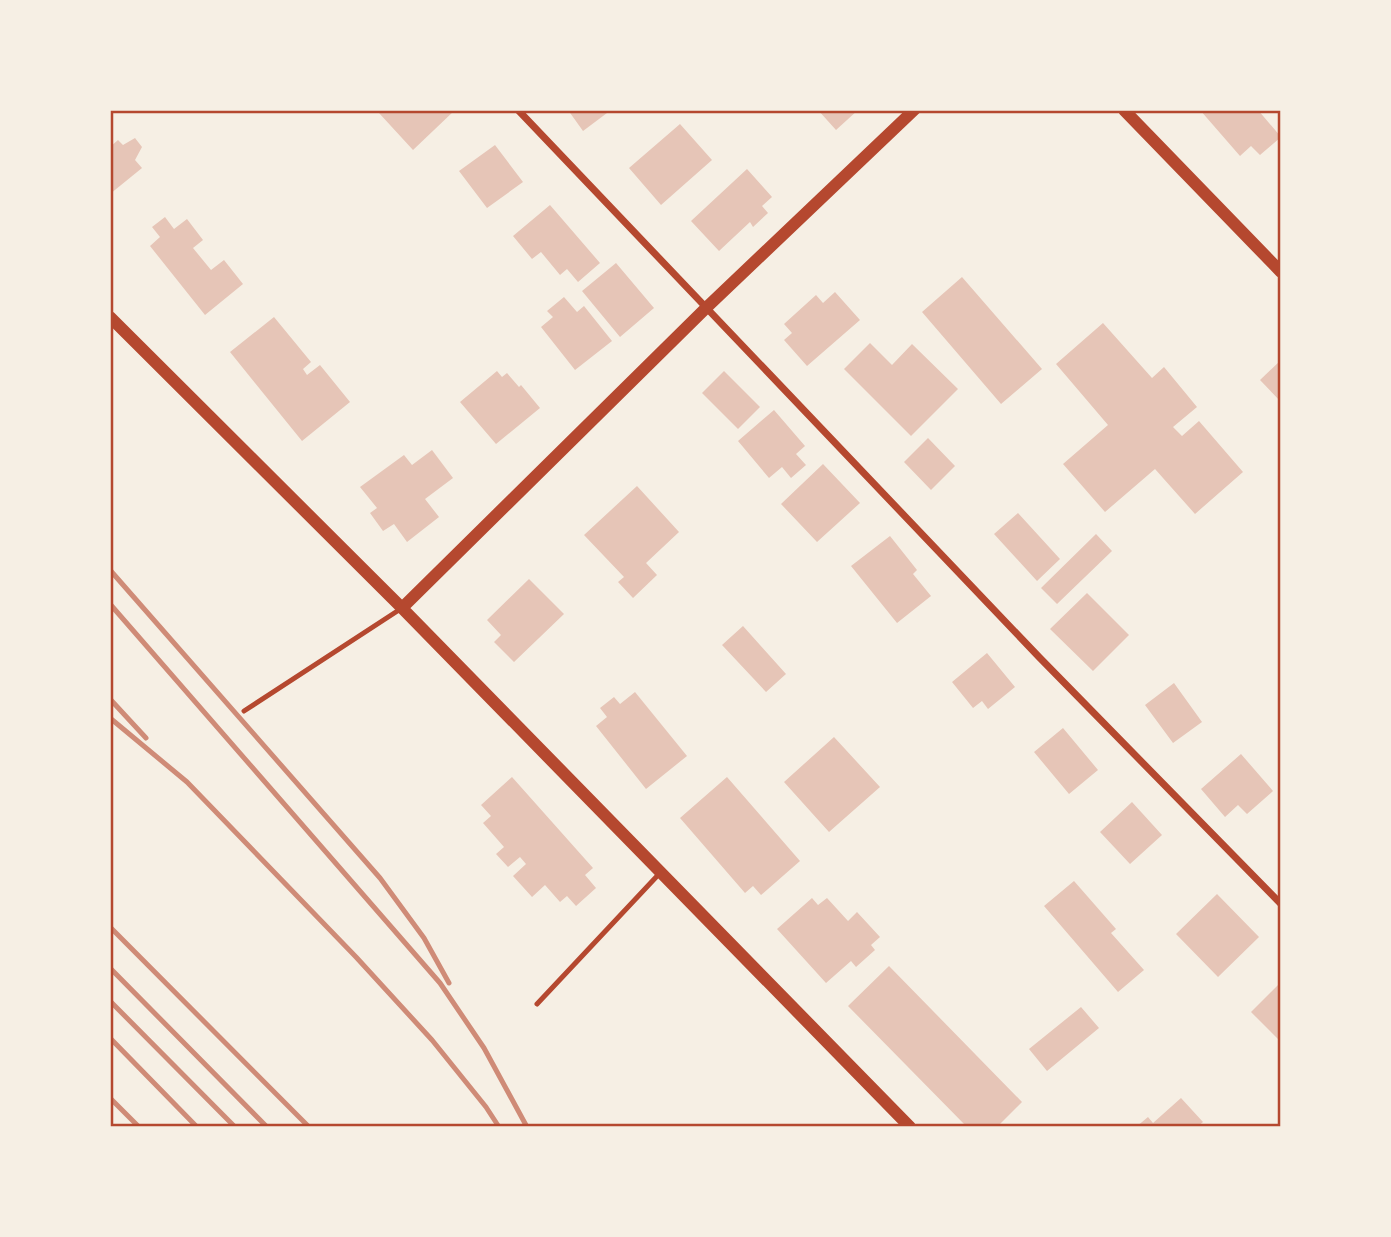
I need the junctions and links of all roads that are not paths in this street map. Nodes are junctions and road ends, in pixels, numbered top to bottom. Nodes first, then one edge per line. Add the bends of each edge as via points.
1 (518, 110) edge
2 (914, 110) edge
3 (1124, 110) edge
4 (1281, 272) edge
5 (706, 308) junction
6 (110, 317) edge
7 (402, 608) junction
8 (244, 711) dead end
9 (660, 873) junction
10 (1281, 904) edge
11 (537, 1004) dead end
12 (910, 1127) edge

1 - 5 street
2 - 5 street
3 - 4 street
5 - 7 street
5 - 10 street
6 - 7 street
7 - 8 lane
7 - 9 street
9 - 11 lane
9 - 12 street

